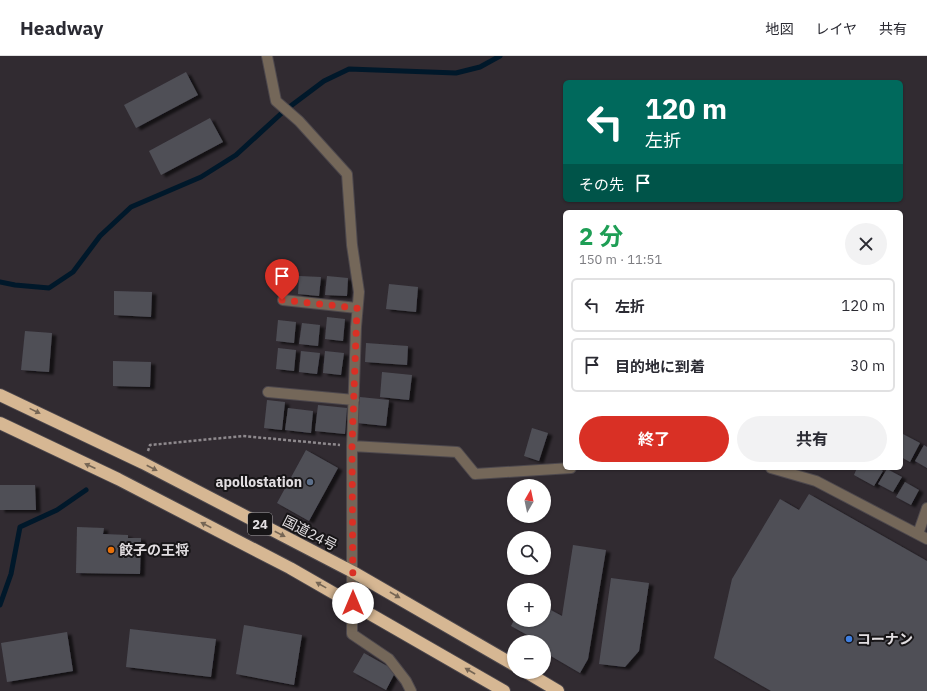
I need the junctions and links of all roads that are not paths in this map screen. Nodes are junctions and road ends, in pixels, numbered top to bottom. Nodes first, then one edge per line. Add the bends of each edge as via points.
1 (267, 56) edge
2 (282, 300) dead end
3 (357, 308) junction
4 (268, 392) dead end
5 (0, 395) edge
6 (354, 400) junction
7 (0, 423) edge
8 (352, 446) junction
9 (563, 468) edge
10 (778, 470) edge
11 (927, 508) edge
12 (923, 537) edge
13 (353, 572) junction
14 (353, 603) junction
15 (507, 661) edge
16 (538, 679) edge
17 (410, 691) edge
18 (504, 691) edge
19 (558, 691) edge

1 - 3 street via 276,101 347,174 352,245 359,292
2 - 3 street
3 - 6 street
4 - 6 street
5 -> 13 highway, 国道24号 / 24 via 143,463
6 - 8 street
14 -> 7 highway, 24 via 118,479
8 - 9 street via 457,452 475,474
8 - 13 street
10 - 12 street via 816,481
11 - 12 street
13 - 14 street
13 -> 15 highway, 国道24号 / 24
14 - 17 street via 352,634 390,659
18 -> 14 highway, 24
16 - 19 highway

